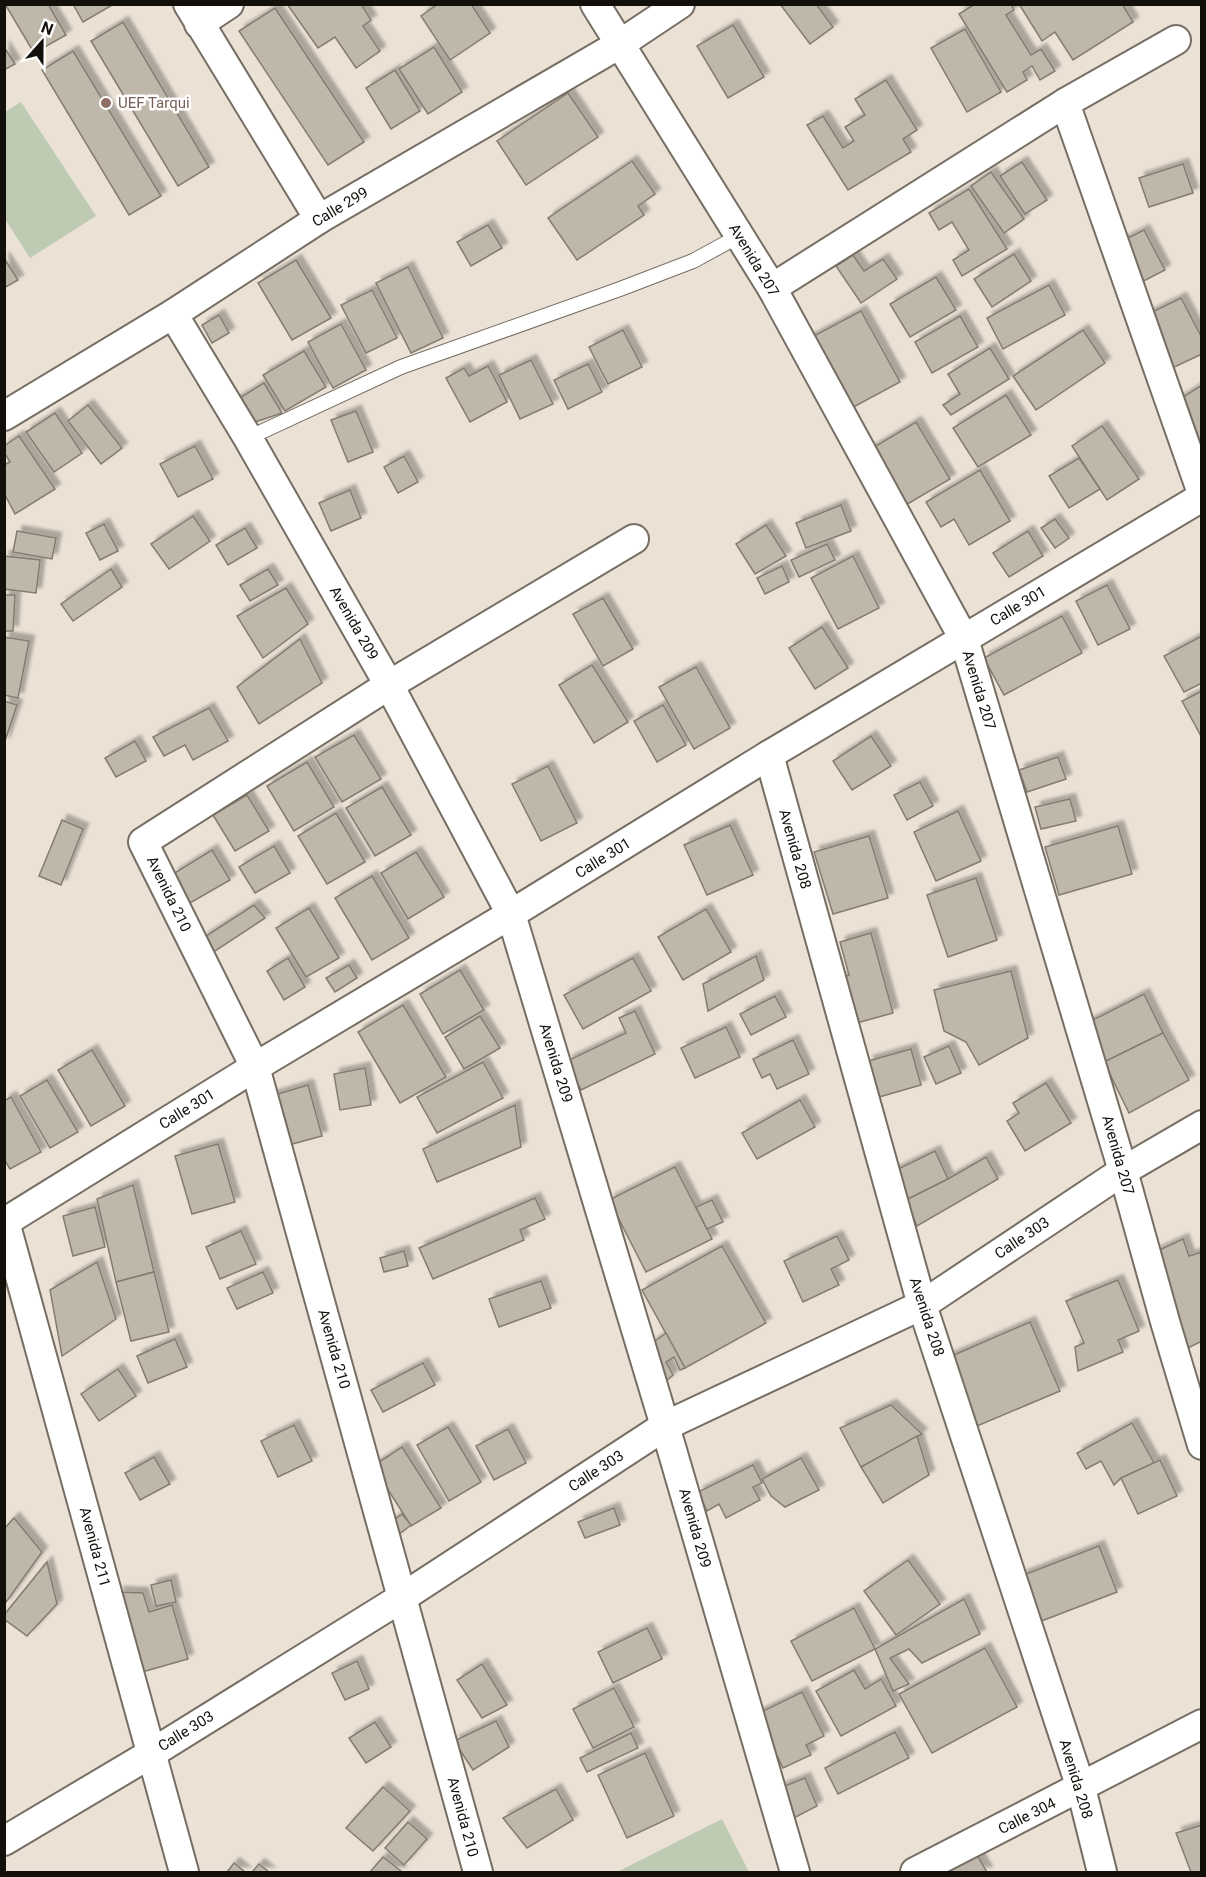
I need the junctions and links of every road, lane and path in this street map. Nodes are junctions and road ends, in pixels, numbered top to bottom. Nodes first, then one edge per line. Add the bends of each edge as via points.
1 (229, 4) edge
2 (595, 4) edge
3 (680, 4) edge
4 (194, 14) edge
5 (1176, 40) dead end
6 (620, 44) junction
7 (1065, 103) junction
8 (319, 219) junction
9 (739, 236) junction
10 (772, 288) junction
11 (173, 314) junction
12 (4, 416) edge
13 (248, 438) junction
14 (1202, 495) edge
15 (634, 539) dead end
16 (964, 639) junction
17 (389, 685) junction
18 (769, 755) junction
19 (511, 914) junction
20 (255, 1067) junction
21 (1202, 1125) edge
22 (1123, 1171) junction
23 (5, 1221) edge
24 (922, 1305) junction
25 (665, 1426) junction
26 (1202, 1445) edge
27 (403, 1597) junction
28 (1202, 1724) edge
29 (152, 1753) junction
30 (1081, 1788) junction
31 (4, 1841) edge
32 (184, 1872) edge
33 (478, 1872) edge
34 (795, 1872) edge
35 (915, 1872) edge
36 (1102, 1872) edge

1 - 4 street
2 - 6 street, Avenida 207
3 - 6 street, Calle 299
4 - 8 street
5 - 7 street
6 - 8 street, Calle 299
6 - 9 street, Avenida 207
7 - 10 street
7 - 14 street
8 - 11 street, Calle 299
9 - 10 street, Avenida 207
9 - 13 lane via 693,261 401,367
10 - 16 street, Avenida 207
11 - 12 street, Calle 299
11 - 13 street, Avenida 209
13 - 17 street, Avenida 209
14 - 16 street, Calle 301
15 - 17 street
16 - 18 street, Calle 301
16 - 22 street, Avenida 207
17 - 19 street, Avenida 209
17 - 20 street, Avenida 210 via 143,842
18 - 19 street, Calle 301
18 - 24 street, Avenida 208
19 - 20 street, Calle 301
19 - 25 street, Avenida 209
20 - 23 street, Calle 301
20 - 27 street, Avenida 210
21 - 22 street, Calle 303
22 - 24 street, Calle 303
22 - 26 street, Avenida 207
23 - 29 street, Avenida 211
24 - 25 street, Calle 303
24 - 30 street, Avenida 208
25 - 27 street, Calle 303
25 - 34 street, Avenida 209
27 - 29 street, Calle 303
27 - 33 street, Avenida 210
28 - 30 street, Calle 304
29 - 31 street, Calle 303
29 - 32 street, Avenida 211
30 - 35 street, Calle 304
30 - 36 street, Avenida 208

